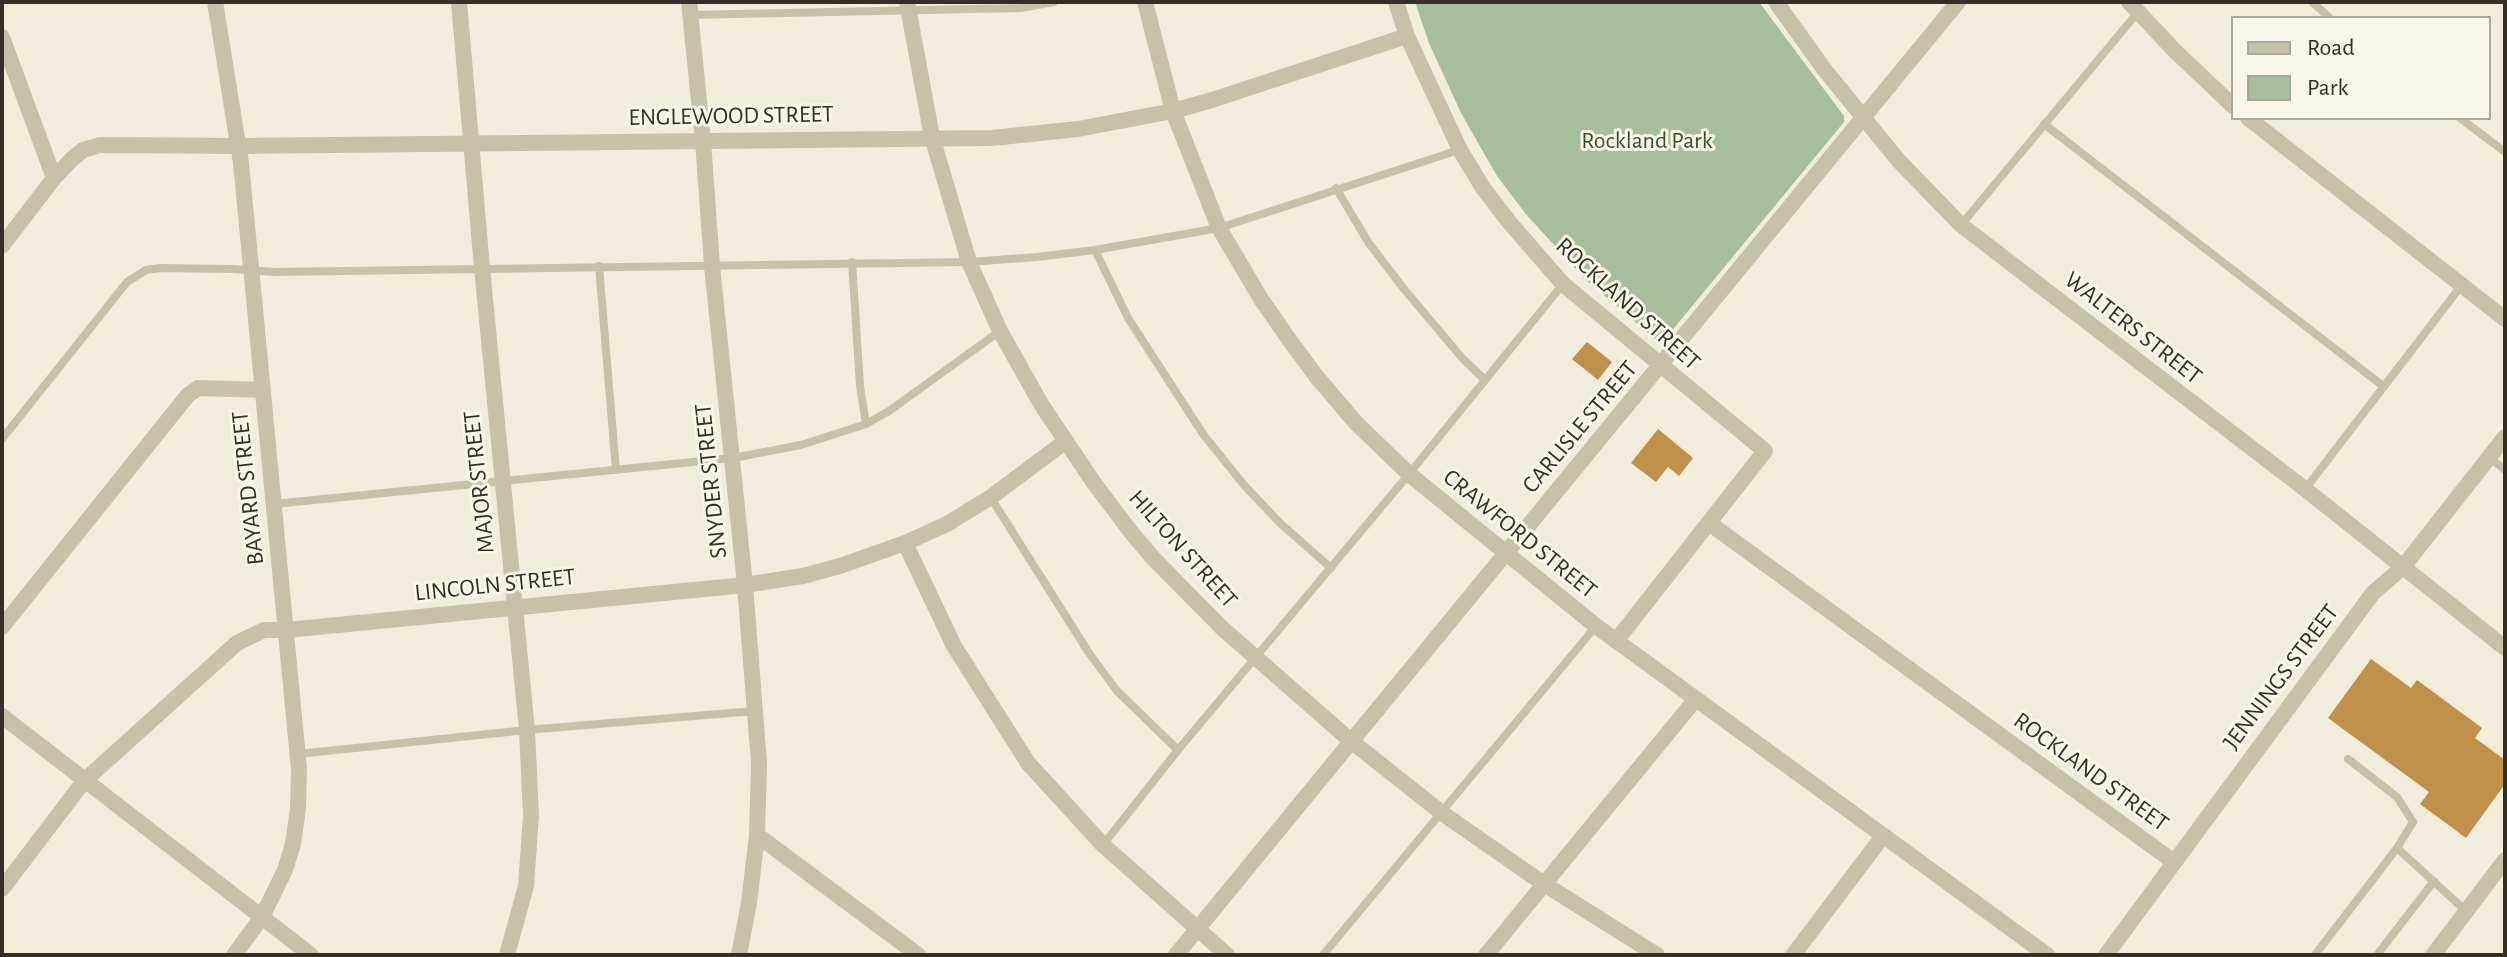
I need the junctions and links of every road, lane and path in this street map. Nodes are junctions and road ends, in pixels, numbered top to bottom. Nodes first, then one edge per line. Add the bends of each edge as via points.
1 (215, 2) edge
2 (459, 2) edge
3 (797, 2) edge
4 (1054, 2) edge
5 (1145, 2) edge
6 (1396, 2) edge
7 (1776, 2) edge
8 (1958, 2) edge
9 (2312, 2) edge
10 (1021, 5) edge
11 (908, 7) edge
12 (2134, 7) edge
13 (690, 9) edge
14 (798, 13) junction
15 (2328, 16) edge
16 (1407, 36) junction
17 (2, 37) edge
18 (2231, 104) edge
19 (1173, 111) junction
20 (1865, 118) junction
21 (2251, 120) edge
22 (2463, 120) edge
23 (2044, 124) junction
24 (932, 137) junction
25 (703, 141) junction
26 (470, 142) junction
27 (240, 146) junction
28 (1460, 150) junction
29 (2505, 152) edge
30 (54, 178) junction
31 (1336, 188) junction
32 (1961, 225) junction
33 (1219, 228) junction
34 (2, 246) edge
35 (1095, 250) junction
36 (852, 262) junction
37 (969, 262) junction
38 (599, 266) junction
39 (712, 266) junction
40 (482, 268) junction
41 (251, 269) junction
42 (1563, 284) junction
43 (2461, 286) junction
44 (2505, 319) edge
45 (1000, 331) junction
46 (1660, 367) junction
47 (1485, 380) junction
48 (2383, 386) junction
49 (263, 390) junction
50 (866, 424) junction
51 (2505, 437) edge
52 (2, 439) edge
53 (1066, 441) junction
54 (2489, 457) junction
55 (733, 458) junction
56 (616, 470) junction
57 (2505, 470) edge
58 (1409, 474) junction
59 (503, 480) junction
60 (2305, 489) junction
61 (991, 497) junction
62 (274, 504) junction
63 (1709, 523) junction
64 (905, 543) junction
65 (1505, 554) junction
66 (2403, 567) junction
67 (1331, 568) junction
68 (745, 585) junction
69 (515, 607) junction
70 (1596, 626) junction
71 (2, 627) edge
72 (287, 630) junction
73 (1616, 641) junction
74 (2505, 648) edge
75 (1255, 659) junction
76 (1695, 700) junction
77 (756, 711) junction
78 (2, 716) edge
79 (527, 730) junction
80 (1351, 741) junction
81 (1178, 750) junction
82 (298, 754) junction
83 (2348, 759) dead end
84 (84, 781) junction
85 (1442, 813) junction
86 (757, 835) junction
87 (1883, 836) junction
88 (1103, 845) junction
89 (2397, 848) junction
90 (2505, 860) edge
91 (2174, 862) junction
92 (2434, 881) junction
93 (1544, 884) junction
94 (2, 889) edge
95 (2466, 911) junction
96 (262, 917) junction
97 (1197, 929) junction
98 (1638, 950) edge
99 (234, 955) edge
100 (311, 955) edge
101 (507, 955) edge
102 (739, 955) edge
103 (918, 955) edge
104 (1176, 955) edge
105 (1227, 955) edge
106 (1323, 955) edge
107 (1486, 955) edge
108 (1657, 955) edge
109 (1793, 955) edge
110 (2047, 955) edge
111 (2106, 955) edge
112 (2315, 955) edge
113 (2377, 955) edge
114 (2433, 955) edge

1 - 27 street, BAYARD STREET
2 - 26 street, MAJOR STREET
3 - 14 lane
4 - 10 lane
5 - 19 street, CRAWFORD STREET
6 - 16 street, ROCKLAND STREET
7 - 20 street, WALTERS STREET
8 - 20 street, CARLISLE STREET
9 - 15 lane
10 - 11 lane
11 - 14 lane
11 - 24 street, HILTON STREET
12 - 18 street
12 - 23 lane
13 - 14 lane
13 - 25 street, SNYDER STREET
16 - 19 street, ENGLEWOOD STREET
16 - 28 street, ROCKLAND STREET
17 - 30 street
19 - 24 street, ENGLEWOOD STREET via 1064,131
19 - 33 street, CRAWFORD STREET
20 - 32 street, WALTERS STREET
20 - 46 street, CARLISLE STREET
21 - 43 street
22 - 29 lane
23 - 32 lane
23 - 48 lane
24 - 25 street, ENGLEWOOD STREET
24 - 37 street, HILTON STREET
25 - 26 street, ENGLEWOOD STREET
25 - 39 street, SNYDER STREET
26 - 27 street, ENGLEWOOD STREET
26 - 40 street, MAJOR STREET
27 - 30 street, ENGLEWOOD STREET via 100,145 83,150
27 - 41 street, BAYARD STREET
28 - 31 lane
28 - 42 street, ROCKLAND STREET via 1510,223
30 - 34 street, ENGLEWOOD STREET
31 - 33 lane
31 - 47 lane via 1404,289
32 - 60 street, WALTERS STREET
33 - 35 lane
33 - 58 street, CRAWFORD STREET via 1316,376
35 - 37 lane
35 - 67 lane via 1128,318 1220,457 1280,523
36 - 37 lane
36 - 39 lane
36 - 50 lane
37 - 45 street, HILTON STREET
38 - 39 lane
38 - 40 lane
38 - 56 lane
39 - 55 street, SNYDER STREET
40 - 41 lane
40 - 59 street, MAJOR STREET
41 - 49 street, BAYARD STREET
41 - 52 lane via 160,268 127,282
42 - 46 street, ROCKLAND STREET
42 - 47 lane
43 - 44 street
43 - 48 lane
45 - 50 lane
45 - 53 street, HILTON STREET
46 - 63 street, ROCKLAND STREET via 1765,451
46 - 65 street, CARLISLE STREET
47 - 58 lane
48 - 60 lane
49 - 62 street, BAYARD STREET
49 - 71 street via 198,388 188,395
50 - 55 lane via 801,445
51 - 54 street, JENNINGS STREET
53 - 61 street, LINCOLN STREET
53 - 75 street, HILTON STREET via 1153,558
54 - 57 lane
54 - 66 street, JENNINGS STREET
55 - 56 lane
55 - 68 street, SNYDER STREET
56 - 59 lane
58 - 65 street, CRAWFORD STREET
58 - 67 lane
59 - 62 lane
59 - 69 street, MAJOR STREET
60 - 66 street, WALTERS STREET
61 - 64 street, LINCOLN STREET
61 - 81 lane via 1117,691
62 - 72 street, BAYARD STREET
63 - 73 street
63 - 91 street, ROCKLAND STREET
64 - 68 street, LINCOLN STREET via 803,576
64 - 88 street via 954,646 1028,763
65 - 70 street, CRAWFORD STREET
65 - 80 street, CARLISLE STREET
66 - 74 street, WALTERS STREET
66 - 91 street, JENNINGS STREET via 2377,587
67 - 75 lane
68 - 69 street, LINCOLN STREET
68 - 77 street, SNYDER STREET
69 - 72 street, LINCOLN STREET
69 - 79 street, MAJOR STREET
70 - 73 street, CRAWFORD STREET
70 - 85 lane
72 - 82 street, BAYARD STREET
72 - 84 street, LINCOLN STREET via 264,630 237,643
73 - 76 street, CRAWFORD STREET
75 - 80 street, HILTON STREET
75 - 81 lane
76 - 87 street, CRAWFORD STREET
76 - 93 street
77 - 79 lane
77 - 86 street, SNYDER STREET
78 - 84 street
79 - 82 lane
79 - 101 street, MAJOR STREET via 528,873
80 - 85 street, HILTON STREET
80 - 97 street, CARLISLE STREET
81 - 88 lane
82 - 96 street, BAYARD STREET via 293,844
83 - 89 lane via 2397,797 2413,822
84 - 94 street, LINCOLN STREET
84 - 96 street
85 - 93 street, HILTON STREET
85 - 106 lane
86 - 102 street, SNYDER STREET
86 - 103 street
87 - 109 street
87 - 110 street, CRAWFORD STREET
88 - 97 street
89 - 92 lane
89 - 112 lane
90 - 95 street
91 - 111 street, JENNINGS STREET
92 - 95 lane
92 - 113 lane
93 - 98 street, HILTON STREET
93 - 107 street
95 - 114 street
96 - 99 street, BAYARD STREET
96 - 100 street
97 - 104 street, CARLISLE STREET
97 - 105 street
98 - 108 street, HILTON STREET

